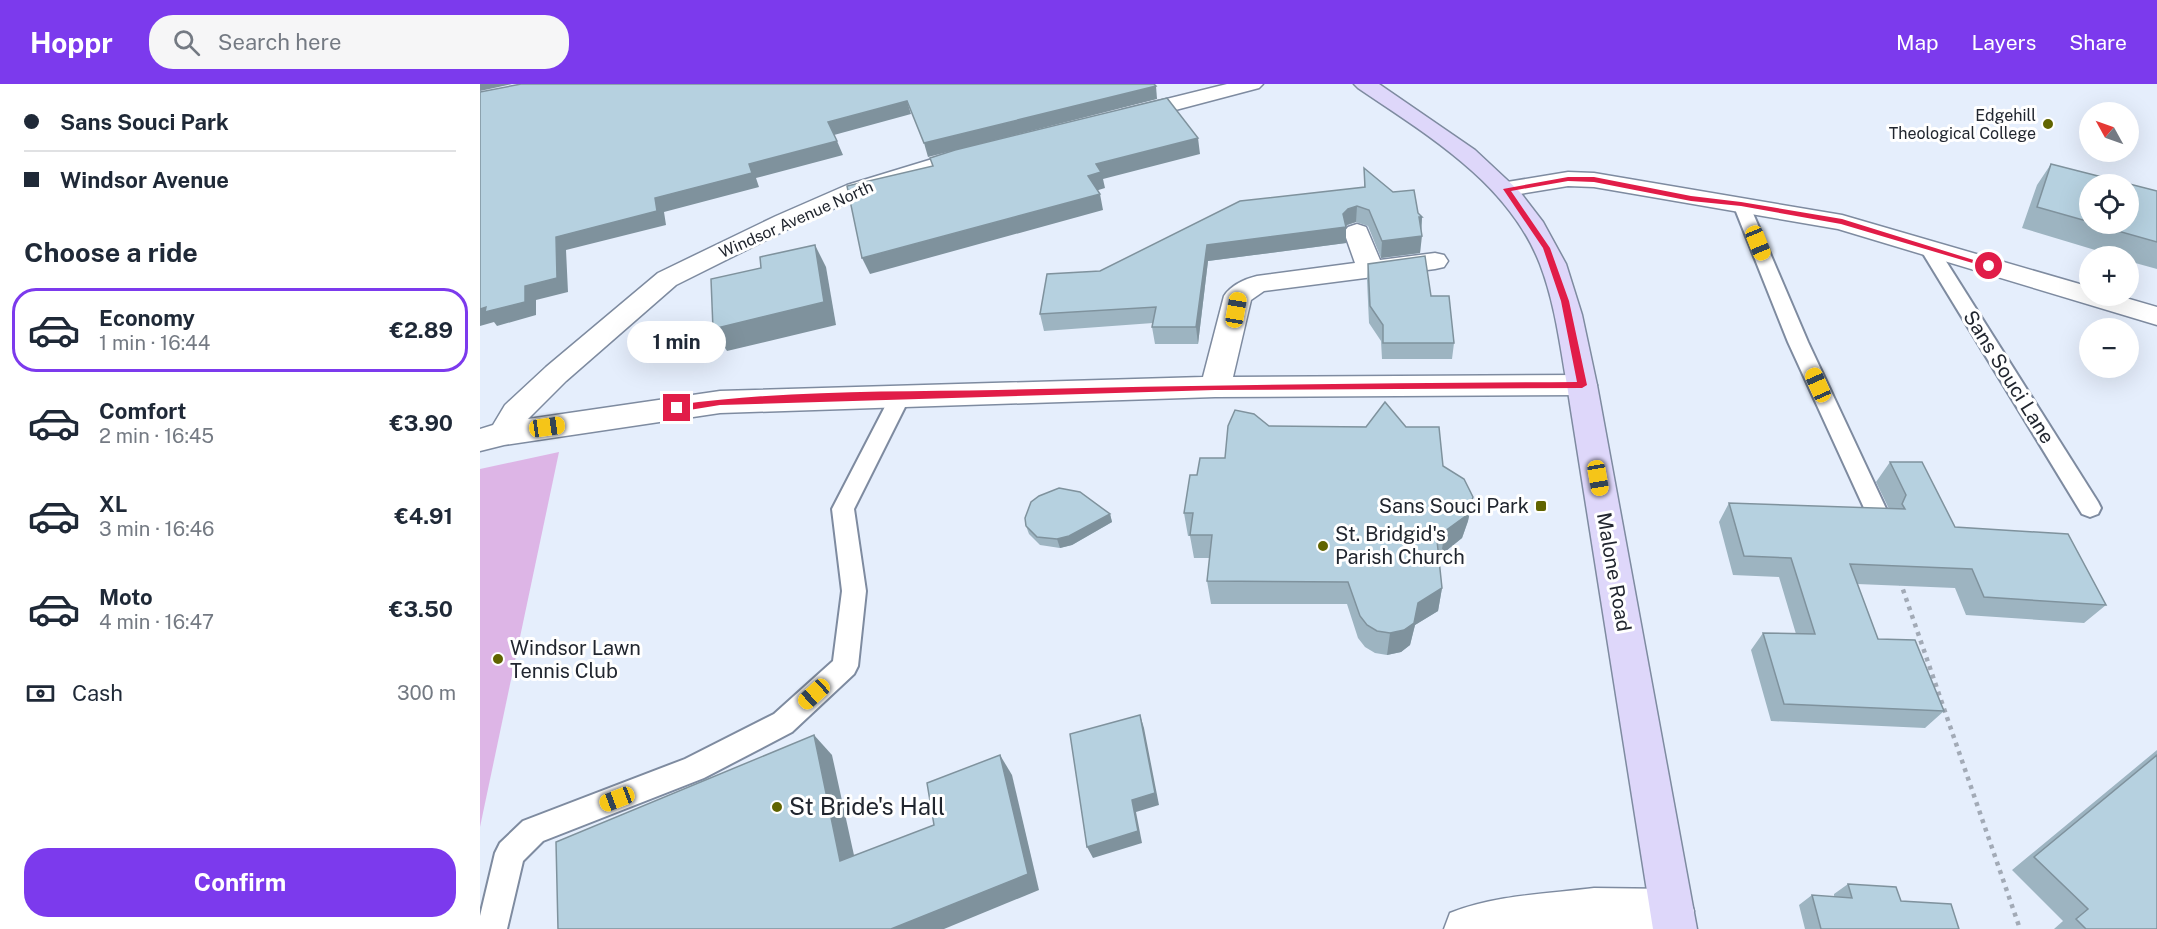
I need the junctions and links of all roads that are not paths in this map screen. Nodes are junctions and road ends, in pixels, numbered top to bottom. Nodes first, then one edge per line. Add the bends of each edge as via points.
1 (1252, 84) edge
2 (1365, 84) edge
3 (1102, 122) edge
4 (998, 147) edge
5 (1507, 189) junction
6 (1741, 204) junction
7 (1357, 232) dead end
8 (1928, 247) junction
9 (1436, 261) dead end
10 (1370, 268) junction
11 (2157, 316) edge
12 (1582, 385) junction
13 (1215, 387) junction
14 (901, 395) junction
15 (492, 437) edge
16 (2090, 508) dead end
17 (1878, 515) edge
18 (1673, 920) edge
19 (492, 929) edge
20 (1466, 929) edge

1 - 3 street
2 - 5 main road, Malone Road via 1440,135
4 - 15 street, Windsor Avenue North via 856,190 668,279 556,374
5 - 6 street via 1568,179 1594,180
5 - 12 main road, Malone Road via 1546,248 1565,301
6 - 8 street via 1842,222
6 - 17 lane via 1798,342
7 - 10 street
8 - 11 street
8 - 16 lane, Sans Souci Lane
9 - 10 street
10 - 13 street via 1257,284 1238,296
12 - 13 street
12 - 18 main road, Malone Road
13 - 14 street
14 - 15 street via 720,402
14 - 19 lane via 843,509 854,591 845,666 783,723 694,769 533,831 510,853
18 - 20 street via 1594,910

